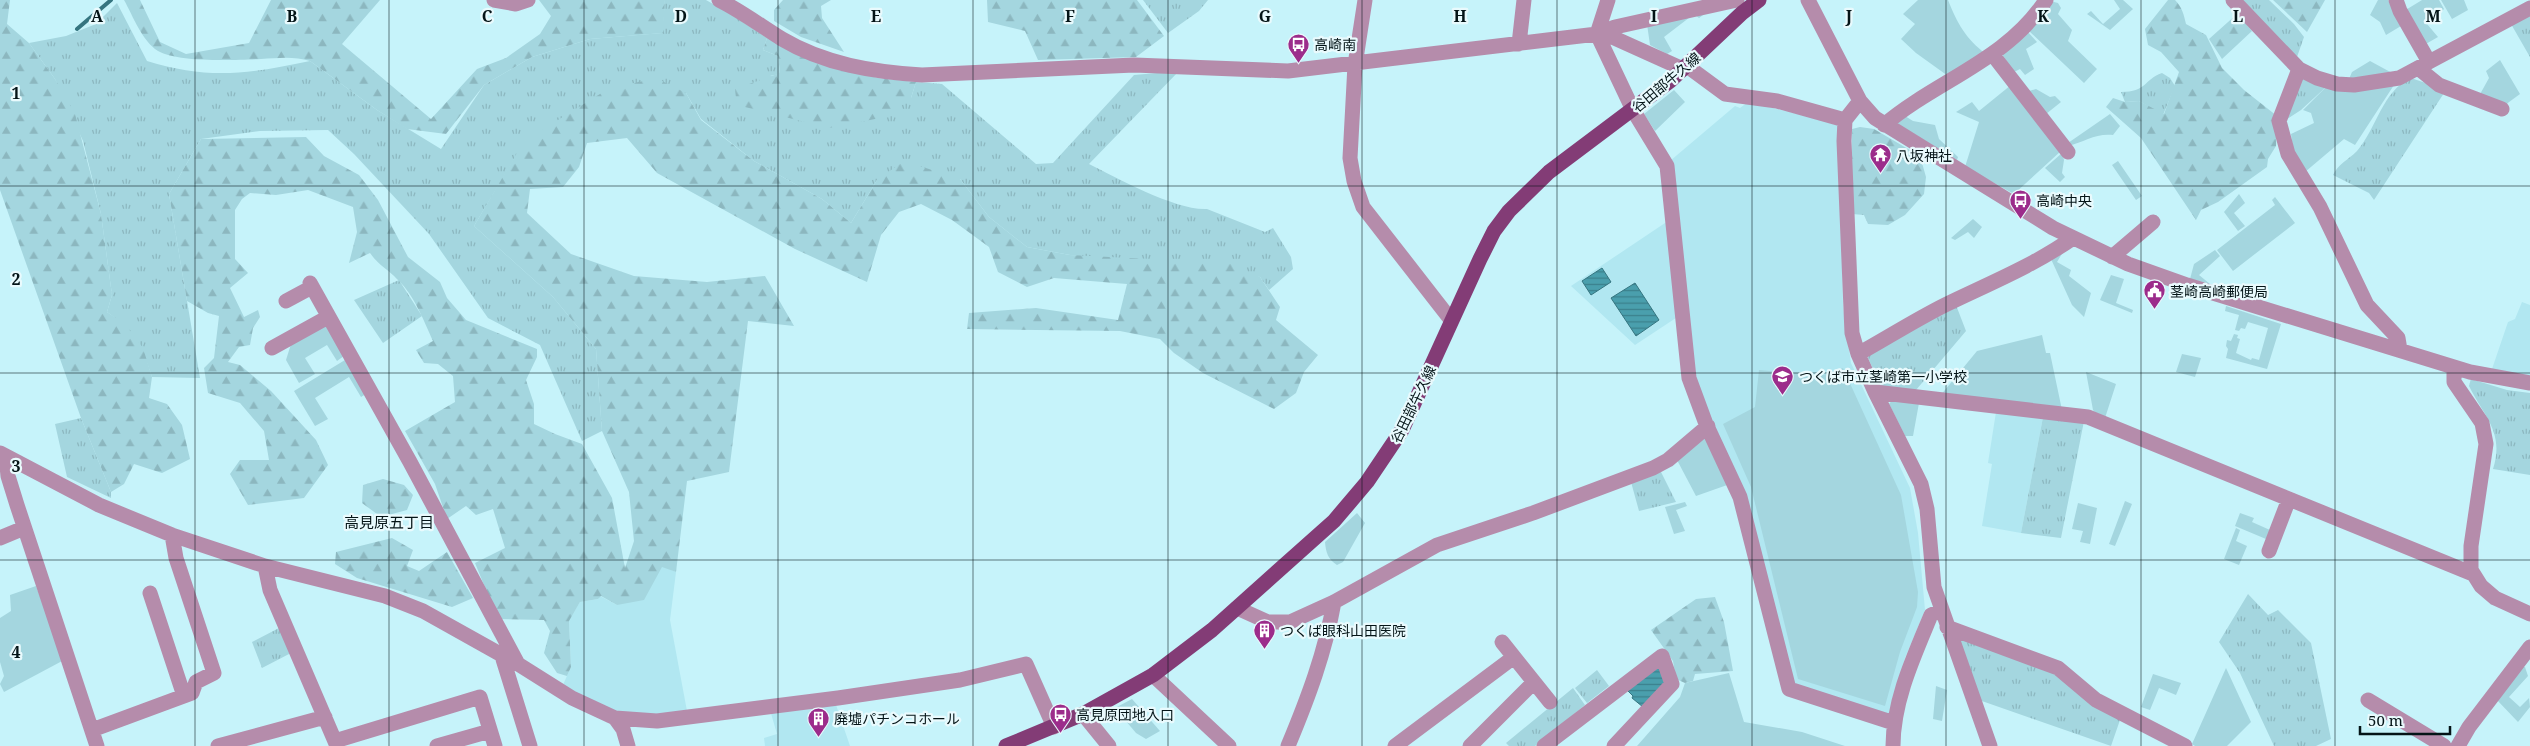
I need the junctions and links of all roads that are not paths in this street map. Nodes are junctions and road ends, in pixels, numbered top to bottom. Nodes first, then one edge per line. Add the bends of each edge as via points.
1 (494, 0) edge
2 (528, 0) edge
3 (719, 0) edge
4 (1365, 0) edge
5 (1524, 0) edge
6 (1608, 0) edge
7 (1737, 0) edge
8 (1754, 0) edge
9 (1808, 0) edge
10 (2046, 0) edge
11 (2233, 0) edge
12 (2396, 0) edge
13 (2530, 8) edge
14 (1597, 34) junction
15 (1519, 44) junction
16 (1993, 55) junction
17 (1355, 64) junction
18 (2423, 65) junction
19 (1685, 68) junction
20 (2299, 69) junction
21 (1860, 101) junction
22 (2502, 109) dead end
23 (1633, 110) junction
24 (1845, 120) junction
25 (1884, 126) junction
26 (2068, 152) dead end
27 (2153, 222) dead end
28 (2073, 238) junction
29 (2112, 257) junction
30 (286, 301) dead end
31 (328, 317) junction
32 (1451, 320) junction
33 (272, 348) dead end
34 (2400, 350) junction
35 (1858, 354) junction
36 (2454, 368) junction
37 (2530, 383) edge
38 (1875, 392) junction
39 (1708, 426) junction
40 (3, 455) edge
41 (2289, 498) junction
42 (24, 528) junction
43 (172, 535) junction
44 (0, 538) edge
45 (2269, 552) dead end
46 (265, 566) junction
47 (2473, 574) junction
48 (150, 593) dead end
49 (1334, 602) junction
50 (1237, 608) junction
51 (1942, 610) junction
52 (2530, 614) edge
53 (1947, 627) junction
54 (1502, 642) dead end
55 (502, 656) junction
56 (1514, 657) junction
57 (2527, 657) edge
58 (518, 664) junction
59 (1153, 675) junction
60 (1534, 682) junction
61 (184, 696) junction
62 (2368, 700) dead end
63 (1550, 702) dead end
64 (1083, 714) junction
65 (325, 717) junction
66 (615, 718) junction
67 (1894, 723) junction
68 (1054, 727) junction
69 (92, 730) junction
70 (490, 730) junction
71 (249, 742) edge
72 (336, 743) edge
73 (1225, 745) edge
74 (97, 746) edge
75 (218, 746) edge
76 (437, 746) edge
77 (495, 746) edge
78 (530, 746) edge
79 (628, 746) edge
80 (1006, 746) edge
81 (1109, 746) edge
82 (1288, 746) edge
83 (1395, 746) edge
84 (1470, 746) edge
85 (1544, 746) edge
86 (1614, 746) edge
87 (1893, 746) edge
88 (1990, 746) edge
89 (2185, 746) edge
90 (2444, 746) edge
91 (2458, 746) edge

1 - 2 street via 516,4
3 - 17 street via 803,50 849,66 888,73 935,75 1152,65 1288,71
4 - 17 street
5 - 15 street
6 - 14 street
7 - 14 street via 1615,27
8 - 19 main road, 谷田部牛久線
9 - 21 street
10 - 16 street via 2024,28
11 - 20 street
12 - 18 street
13 - 18 street
14 - 15 street
14 - 19 street via 1612,37
14 - 23 street
15 - 17 street
16 - 25 street via 1934,89
16 - 26 street
17 - 32 street via 1350,158 1363,208
18 - 20 street via 2399,78 2354,84 2337,84
18 - 22 street via 2439,85
19 - 23 main road, 谷田部牛久線
19 - 24 street via 1726,94 1777,101
20 - 34 street via 2280,121 2288,154 2320,207 2367,305 2398,338
21 - 24 street
21 - 25 street
23 - 32 main road, 谷田部牛久線 via 1549,172 1518,200 1494,231
23 - 39 street via 1666,166 1689,378
24 - 35 street via 1850,308
25 - 28 street
27 - 29 street
28 - 29 street
28 - 35 street via 2044,257 1944,306
29 - 34 street via 2187,285
30 - 31 street via 311,285
31 - 33 street
31 - 58 street
32 - 50 main road, 谷田部牛久線 via 1402,430 1367,482 1334,521
34 - 36 street
35 - 38 street
36 - 37 street via 2501,380
36 - 47 street via 2454,382 2482,423 2486,444 2471,546
38 - 41 street via 2088,417
38 - 51 street via 1925,498 1932,572
39 - 49 street via 1668,460 1653,468 1437,545
39 - 67 street via 1740,497 1789,689
40 - 42 street
40 - 43 street via 99,505
41 - 45 street
41 - 47 street
42 - 44 street
42 - 69 street
43 - 46 street
43 - 61 street via 176,558 214,672 196,682 192,693
46 - 55 street via 384,596 423,611
46 - 65 street via 270,590
47 - 52 street via 2495,598
48 - 61 street
49 - 50 street via 1290,622 1275,623
49 - 82 street via 1318,672
50 - 59 main road, 谷田部牛久線
51 - 53 street
51 - 67 street via 1931,615 1910,667
53 - 88 street
53 - 89 street via 2058,668 2096,700
54 - 56 street
55 - 58 street
55 - 78 street
56 - 60 street
56 - 83 street
57 - 91 street via 2469,727
58 - 66 street via 572,698
59 - 64 main road, 谷田部牛久線
59 - 73 street
60 - 63 street
60 - 84 street
61 - 69 street
62 - 90 street
64 - 68 main road, 谷田部牛久線
64 - 81 street
65 - 71 street
65 - 72 street
66 - 68 street via 657,721 844,697 960,680 1026,664
66 - 79 street
67 - 87 street
68 - 80 main road, 谷田部牛久線
69 - 74 street
70 - 72 street via 480,697
70 - 76 street
70 - 77 street
71 - 75 street
85 - 86 street via 1662,656 1672,684

